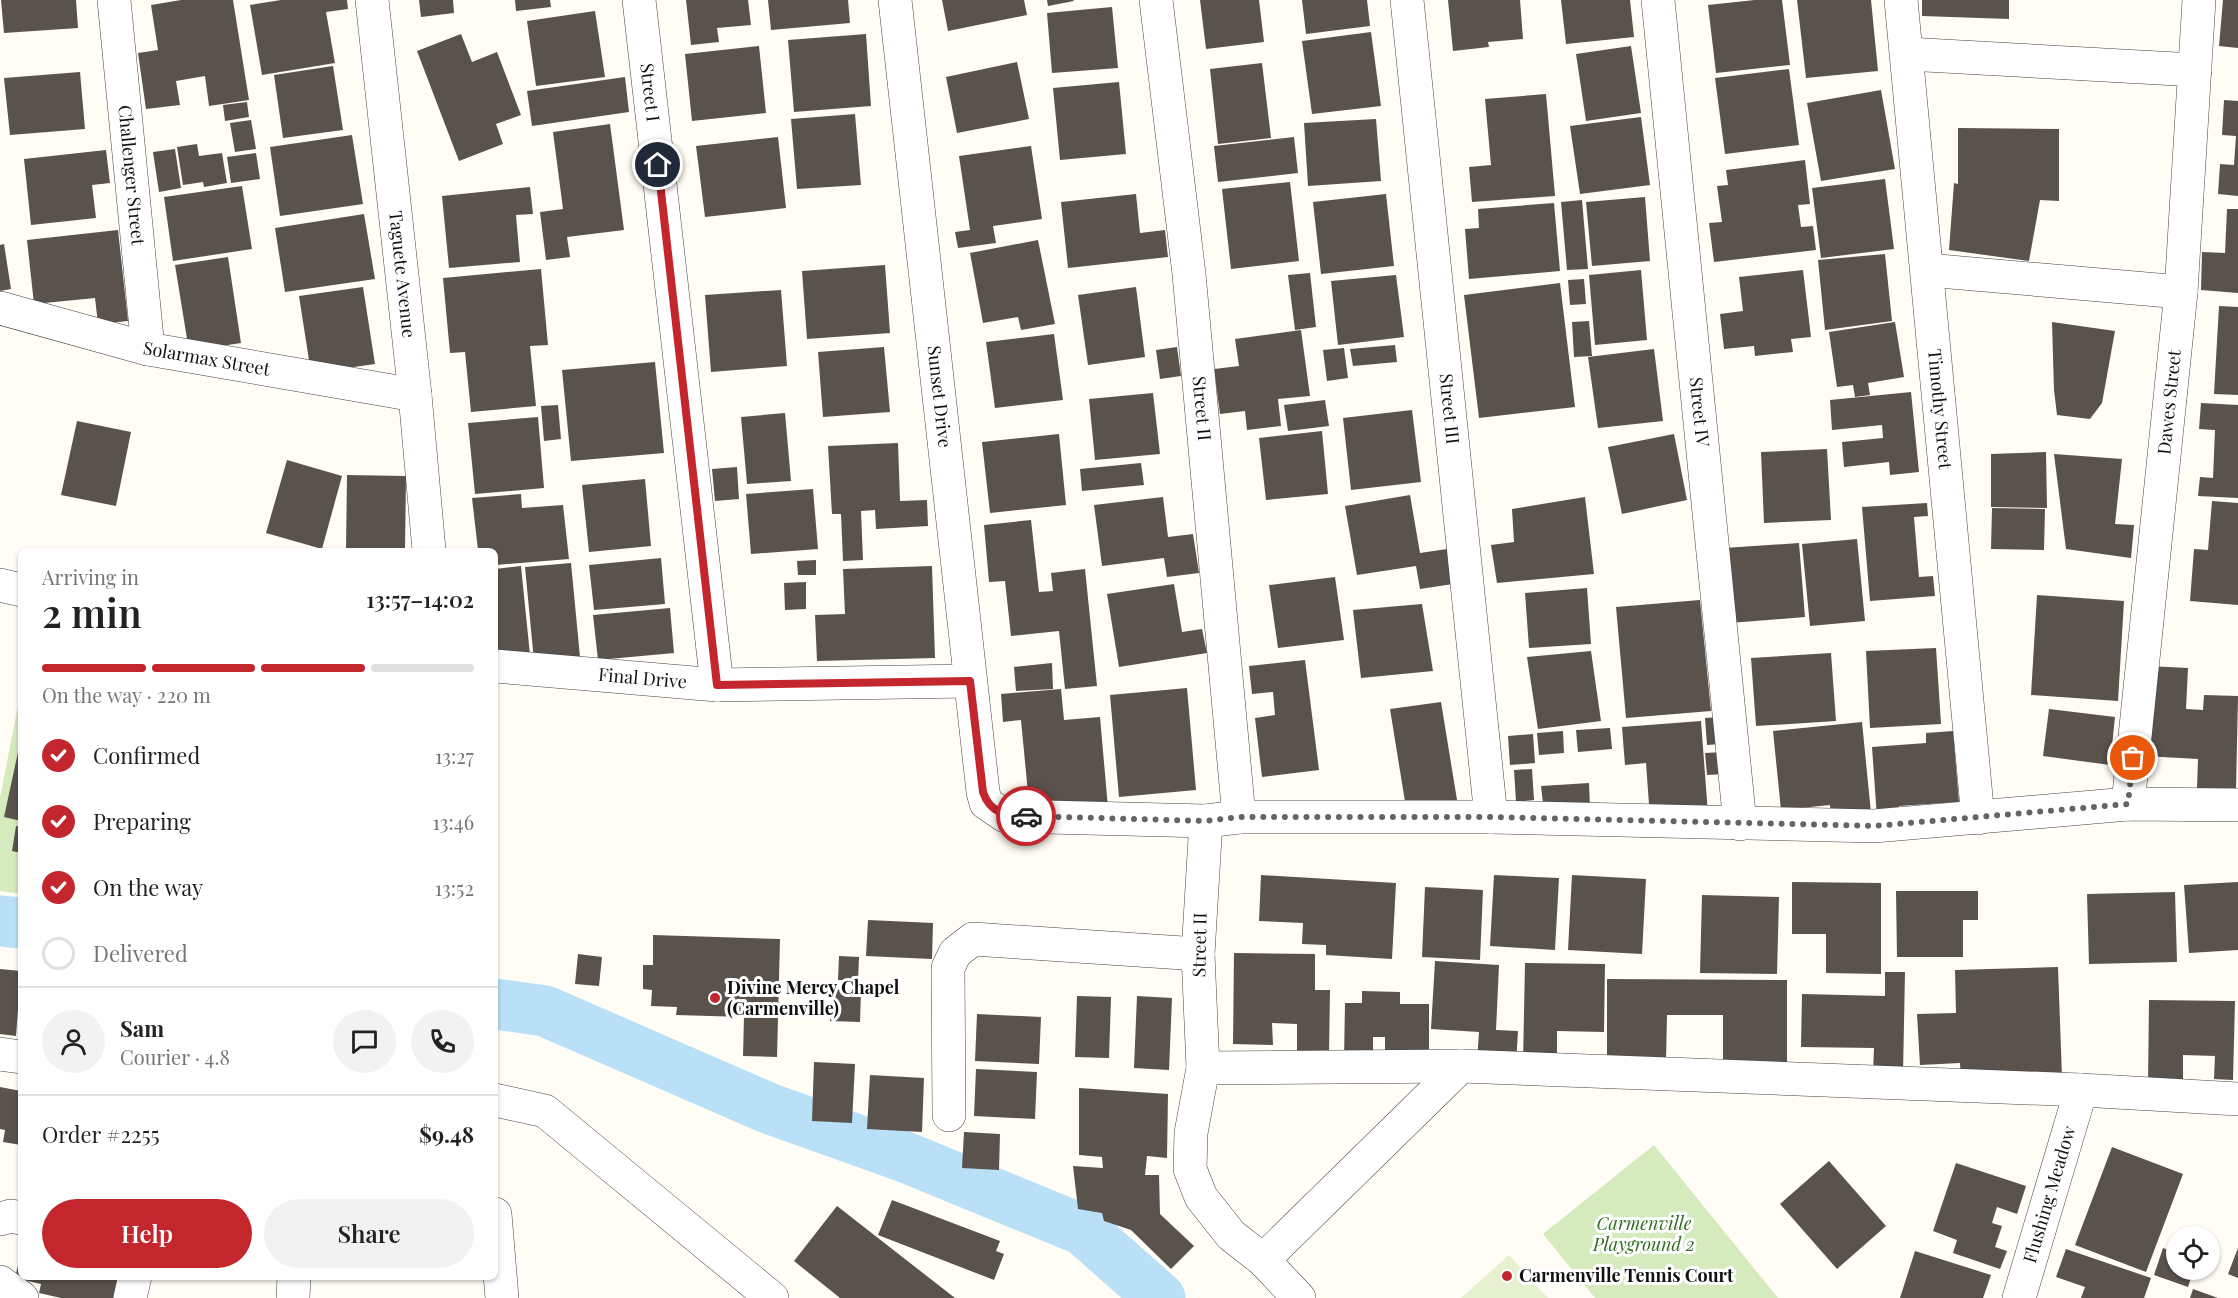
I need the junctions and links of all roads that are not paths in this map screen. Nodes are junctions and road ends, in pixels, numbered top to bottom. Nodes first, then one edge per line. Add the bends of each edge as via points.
1 (114, 0) edge
2 (372, 0) edge
3 (639, 0) edge
4 (895, 0) edge
5 (1156, 0) edge
6 (1407, 0) edge
7 (1658, 0) edge
8 (1901, 0) edge
9 (2199, 0) edge
10 (1907, 54) junction
11 (2195, 70) junction
12 (1927, 270) junction
13 (2181, 292) junction
14 (0, 308) edge
15 (148, 349) junction
16 (415, 395) junction
17 (429, 548) edge
18 (0, 585) edge
19 (18, 589) edge
20 (498, 666) edge
21 (970, 681) junction
22 (717, 685) junction
23 (2128, 804) junction
24 (2238, 805) edge
25 (1239, 817) junction
26 (1491, 817) junction
27 (1978, 818) junction
28 (1206, 821) junction
29 (1740, 824) junction
30 (1198, 954) junction
31 (0, 1054) edge
32 (18, 1057) edge
33 (1461, 1066) junction
34 (1203, 1068) junction
35 (2081, 1090) junction
36 (2238, 1099) edge
37 (498, 1101) edge
38 (949, 1115) dead end
39 (18, 1218) edge
40 (0, 1219) edge
41 (498, 1250) edge
42 (1263, 1260) junction
43 (134, 1280) edge
44 (294, 1280) edge
45 (0, 1282) edge
46 (22, 1298) edge
47 (130, 1298) edge
48 (293, 1298) edge
49 (502, 1298) edge
50 (772, 1298) edge
51 (1299, 1298) edge
52 (2019, 1298) edge

1 - 15 street, Challenger Street
2 - 16 street, Taguete Avenue
3 - 22 street, Street I
4 - 21 street, Sunset Drive
5 - 25 street, Street II via 1190,274
6 - 26 street, Street III
7 - 29 street, Street IV
8 - 10 street, Timothy Street
9 - 11 street, Dawes Street
10 - 11 street
10 - 12 street, Timothy Street
11 - 13 street, Dawes Street
12 - 13 street
12 - 27 street, Timothy Street
13 - 23 street, Dawes Street
14 - 15 street, Solarmax Street
15 - 16 street, Solarmax Street
16 - 17 street, Taguete Avenue
18 - 19 street
20 - 22 street, Final Drive
21 - 22 street, Final Drive
21 - 28 street, Sunset Drive via 983,792 986,803 1005,816
23 - 24 street
23 - 27 street
25 - 26 street
25 - 28 street
26 - 29 street
27 - 29 street via 1874,826
28 - 30 street, Street II
30 - 34 street, Street II
30 - 38 street via 973,939 954,953 948,968
31 - 32 street
33 - 34 street
33 - 35 street
33 - 42 street
34 - 42 street, Street II via 1191,1133 1190,1169 1201,1197 1231,1235
35 - 36 street
35 - 52 street, Flushing Meadow
37 - 50 street via 545,1111
39 - 40 street
41 - 49 street
42 - 51 street, Street II
43 - 47 street
44 - 48 street
45 - 46 street

